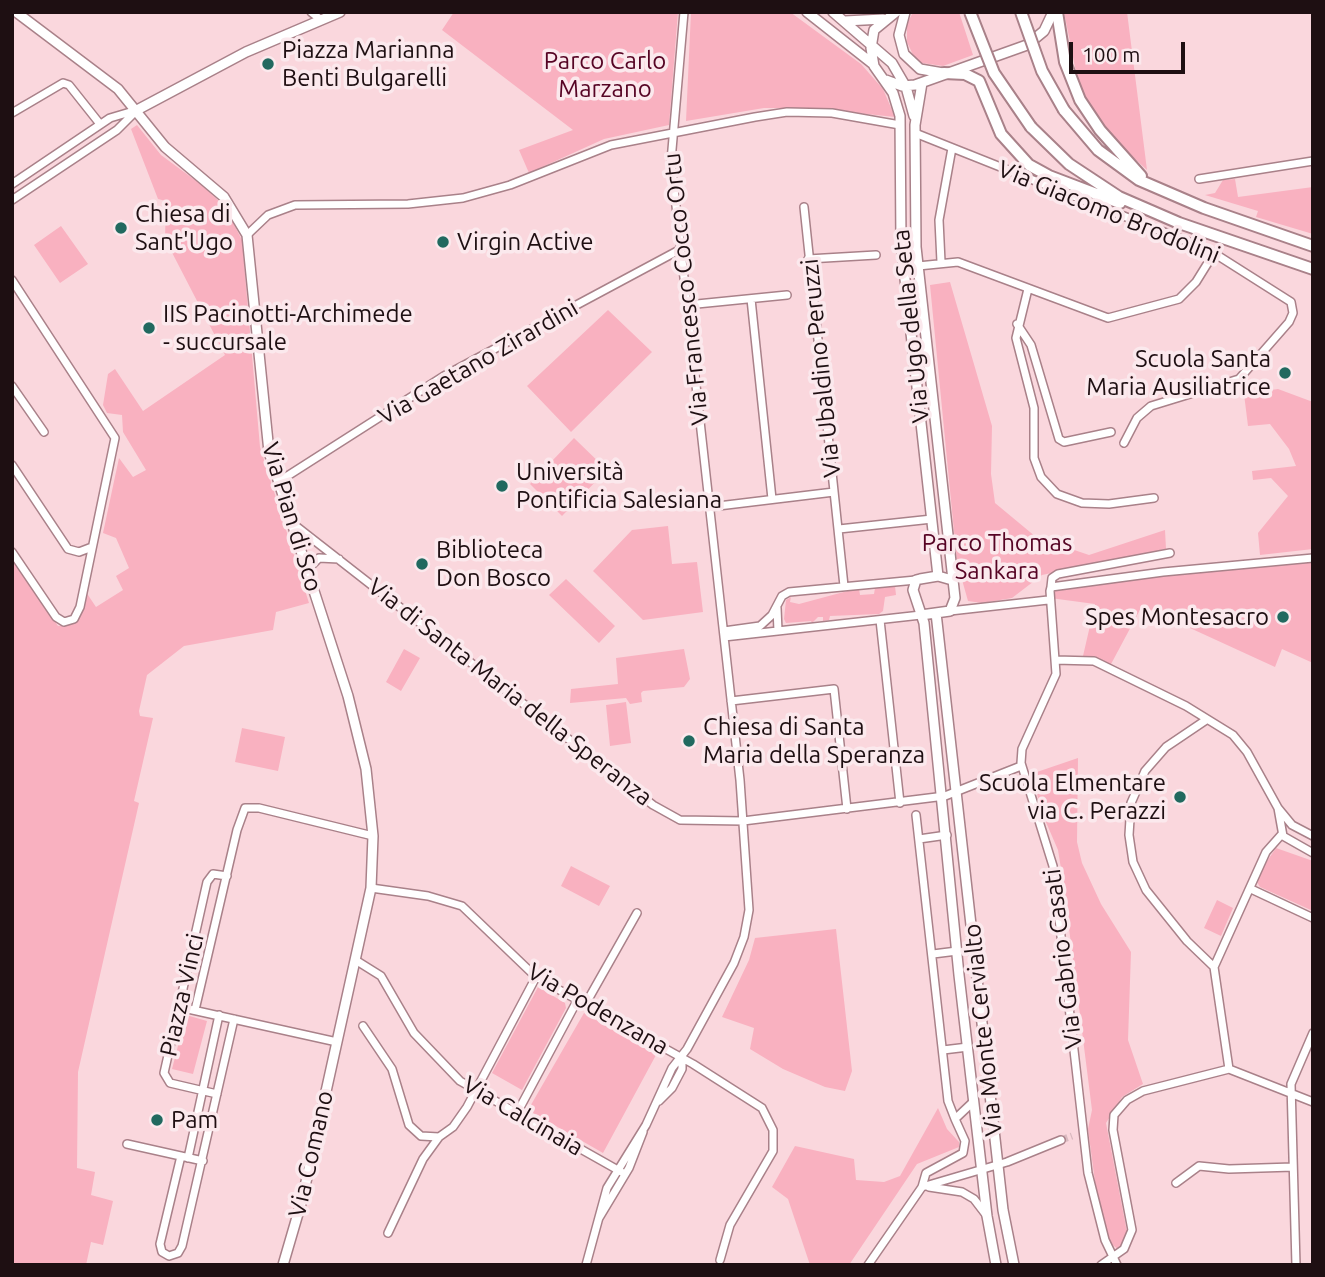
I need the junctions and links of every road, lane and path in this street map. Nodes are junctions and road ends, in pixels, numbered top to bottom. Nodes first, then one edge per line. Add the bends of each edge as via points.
1 (311, 12) edge
2 (340, 12) edge
3 (684, 12) edge
4 (807, 12) edge
5 (833, 12) edge
6 (905, 12) edge
7 (971, 12) edge
8 (1021, 12) edge
9 (1055, 12) edge
10 (21, 14) edge
11 (894, 14) edge
12 (320, 19) junction
13 (844, 21) junction
14 (871, 41) junction
15 (874, 66) junction
16 (944, 73) junction
17 (884, 80) junction
18 (922, 83) junction
19 (906, 87) junction
20 (137, 110) junction
21 (12, 113) edge
22 (100, 124) junction
23 (900, 125) junction
24 (915, 129) junction
25 (673, 133) junction
26 (952, 148) junction
27 (1313, 160) edge
28 (1199, 179) dead end
29 (12, 184) edge
30 (1153, 187) junction
31 (12, 200) edge
32 (804, 206) dead end
33 (1154, 213) junction
34 (247, 235) junction
35 (1313, 246) edge
36 (681, 249) junction
37 (1214, 253) junction
38 (876, 255) dead end
39 (808, 260) junction
40 (942, 262) junction
41 (918, 266) junction
42 (1313, 269) edge
43 (12, 280) edge
44 (1028, 289) junction
45 (787, 295) dead end
46 (751, 299) junction
47 (687, 305) junction
48 (1017, 324) junction
49 (12, 386) edge
50 (44, 432) dead end
51 (1111, 432) dead end
52 (1124, 443) dead end
53 (12, 466) edge
54 (278, 482) junction
55 (834, 492) junction
56 (1154, 498) dead end
57 (772, 499) junction
58 (710, 507) junction
59 (932, 519) junction
60 (292, 523) junction
61 (839, 528) junction
62 (92, 546) junction
63 (12, 552) edge
64 (1170, 553) dead end
65 (1313, 558) edge
66 (340, 559) junction
67 (307, 570) junction
68 (938, 576) junction
69 (916, 580) junction
70 (952, 580) junction
71 (844, 586) junction
72 (1051, 587) junction
73 (1048, 600) junction
74 (777, 607) junction
75 (950, 611) junction
76 (936, 613) junction
77 (920, 615) junction
78 (880, 620) junction
79 (778, 631) junction
80 (724, 634) junction
81 (1055, 660) junction
82 (731, 701) junction
83 (1206, 720) junction
84 (1021, 766) junction
85 (957, 794) junction
86 (943, 797) junction
87 (900, 803) junction
88 (1278, 808) junction
89 (847, 809) junction
90 (916, 815) dead end
91 (743, 821) junction
92 (1300, 829) junction
93 (1282, 834) junction
94 (947, 835) junction
95 (1313, 835) edge
96 (373, 836) junction
97 (919, 839) junction
98 (1292, 842) junction
99 (1313, 853) edge
100 (227, 876) junction
101 (371, 888) junction
102 (1251, 889) junction
103 (637, 912) dead end
104 (1313, 918) edge
105 (957, 951) junction
106 (933, 954) junction
107 (357, 961) junction
108 (1214, 967) junction
109 (536, 977) junction
110 (581, 1003) junction
111 (179, 1007) junction
112 (195, 1010) junction
113 (219, 1015) junction
114 (234, 1018) junction
115 (363, 1026) dead end
116 (1313, 1033) edge
117 (337, 1042) junction
118 (968, 1047) junction
119 (943, 1050) junction
120 (682, 1058) junction
121 (1229, 1069) junction
122 (202, 1091) junction
123 (475, 1092) junction
124 (1290, 1093) junction
125 (218, 1094) junction
126 (974, 1101) junction
127 (1313, 1102) edge
128 (516, 1115) junction
129 (955, 1119) junction
130 (646, 1125) junction
131 (1083, 1132) junction
132 (1072, 1136) tunnel mouth
133 (439, 1137) junction
134 (1061, 1140) tunnel mouth
135 (127, 1144) dead end
136 (185, 1157) junction
137 (203, 1161) junction
138 (998, 1165) junction
139 (1293, 1167) junction
140 (982, 1169) junction
141 (616, 1170) junction
142 (625, 1174) junction
143 (1175, 1183) dead end
144 (922, 1187) junction
145 (987, 1216) junction
146 (597, 1222) junction
147 (388, 1233) dead end
148 (720, 1260) dead end
149 (1115, 1261) edge
150 (283, 1265) edge
151 (586, 1265) edge
152 (868, 1265) edge
153 (996, 1265) edge
154 (1014, 1265) edge
155 (1101, 1265) edge
156 (1296, 1265) edge

1 - 12 street
2 - 12 street
3 - 25 street, Via Francesco Cocco Ortu
4 - 15 street
5 - 13 street
6 - 16 street via 899,32 904,54 920,69
7 - 33 main road, bridge via 997,79 1031,127 1059,156 1097,184
8 - 30 main road, bridge via 1042,71 1064,110 1103,155
9 - 16 street via 1034,41
9 - 30 main road via 1065,62 1080,100 1100,130
10 - 20 street, Via Pian di Sco via 114,86
11 - 13 street via 870,22
11 - 14 street via 876,28
12 - 20 street via 222,63
13 - 14 street
14 - 15 street
14 - 19 street
15 - 17 street, Via Ugo della Seta
16 - 18 street
16 - 33 main road via 965,74 979,81 1004,139 1033,168
17 - 19 street
17 - 23 street, Via Ugo della Seta via 895,96
18 - 19 street
18 - 24 street
19 - 24 street
20 - 22 street
20 - 31 street via 117,130
20 - 34 street, Via Pian di Sco via 170,152 225,197
21 - 22 street via 63,83
22 - 29 street
23 - 25 street via 832,113 787,112
23 - 59 street, Via Ugo della Seta via 901,248
24 - 26 street, Via Giacomo Brodolini
24 - 41 street, Via Ugo della Seta
25 - 34 street via 611,145 510,185 463,198 408,204 295,205 268,215
25 - 36 street, Via Francesco Cocco Ortu via 671,155
26 - 37 street, Via Giacomo Brodolini
26 - 40 street via 939,220
27 - 28 street
30 - 35 main road
32 - 39 street, Via Ubaldino Peruzzi
33 - 42 main road
34 - 54 street, Via Pian di Sco via 263,419
36 - 47 street, Via Francesco Cocco Ortu
36 - 54 street, Via Gaetano Zirardini via 444,376
37 - 44 street via 1179,299 1108,318
37 - 52 street, Via Giacomo Brodolini via 1287,298 1293,307 1289,322 1239,379 1152,406 1137,418
38 - 39 street
39 - 55 street, Via Ubaldino Peruzzi
40 - 41 street
40 - 44 street via 958,262
41 - 70 street, Via Ugo della Seta
43 - 62 street via 115,438
44 - 48 street
45 - 46 street
46 - 47 street
46 - 57 street
47 - 58 street, Via Francesco Cocco Ortu
48 - 51 street via 1031,345 1059,439 1064,442
48 - 56 street via 1016,338 1034,408 1034,458 1045,483 1062,497 1082,503
49 - 50 street
53 - 62 street via 68,549 79,552
54 - 60 street, Via Pian di Sco
55 - 57 street
55 - 61 street, Via Ubaldino Peruzzi
57 - 58 street
58 - 80 street, Via Francesco Cocco Ortu
59 - 61 street
59 - 68 street, Via Ugo della Seta
60 - 66 street, Via di Santa Maria della Speranza
60 - 67 street, Via Pian di Sco
61 - 71 street, Via Ubaldino Peruzzi
62 - 63 street via 78,614 64,622 53,614
64 - 72 street via 1058,574
65 - 72 street
66 - 67 street via 319,558
66 - 91 street, Via di Santa Maria della Speranza via 665,813 687,822
67 - 96 street, Via Pian di Sco via 360,744
68 - 69 street
68 - 70 street
69 - 71 street
69 - 77 street via 913,594
70 - 75 street via 955,598
71 - 74 street via 786,593
72 - 73 street
73 - 75 street
73 - 81 street
74 - 79 street
74 - 80 street via 760,625
75 - 76 street
76 - 77 street
76 - 85 street, Via Monte Cervialto
77 - 78 street
77 - 86 street, Via Monte Cervialto
78 - 79 street
78 - 87 street
79 - 80 street
80 - 82 street, Via Francesco Cocco Ortu
81 - 83 street via 1094,661
81 - 84 street via 1055,679 1023,746
82 - 89 street via 834,689
82 - 91 street, Via Francesco Cocco Ortu
83 - 88 street via 1238,740
83 - 108 street via 1166,747 1149,765 1135,792 1128,829 1133,862 1144,886
84 - 85 street, Via di Santa Maria della Speranza
84 - 131 street, Via Gabrio Casati via 1053,866
85 - 86 street, Via di Santa Maria della Speranza
85 - 138 street, Via Monte Cervialto
86 - 87 street, Via di Santa Maria della Speranza
86 - 94 street, Via Monte Cervialto
87 - 89 street, Via di Santa Maria della Speranza
88 - 92 street
88 - 93 street
89 - 91 street, Via di Santa Maria della Speranza
90 - 97 street, Via Monte Cervialto
91 - 120 street, Via Francesco Cocco Ortu via 749,894 745,932 731,968
92 - 95 street
92 - 98 street via 1292,835
93 - 98 street
93 - 102 street via 1266,852
94 - 97 street
94 - 105 street, Via Monte Cervialto
96 - 100 street, Piazza Vinci via 247,807 241,815
96 - 101 street, Via Pian di Sco
97 - 106 street, Via Monte Cervialto
98 - 99 street
100 - 111 street, Piazza Vinci via 213,874 208,880
100 - 112 street, Piazza Vinci
101 - 107 street, Via Pian di Sco
101 - 109 street, Via Podenzana via 463,906
102 - 104 street
102 - 108 street
103 - 110 street
105 - 106 street, Via Monte Cervialto
105 - 118 street, Via Monte Cervialto
106 - 119 street, Via Monte Cervialto
107 - 117 street, Via Comano
107 - 123 street, Via Calcinaia via 381,976 418,1039
108 - 121 street
109 - 110 street, Via Podenzana
109 - 123 street
110 - 120 street, Via Podenzana
110 - 128 street
111 - 112 street
111 - 122 street, Piazza Vinci via 165,1076 170,1083
112 - 113 street
113 - 114 street
113 - 122 street
114 - 117 street
114 - 125 street
115 - 133 street via 392,1069 409,1125 421,1136
116 - 124 street via 1293,1075
117 - 150 street, Via Comano
118 - 119 street, Via Monte Cervialto
118 - 126 street, Via Monte Cervialto
119 - 129 street, Via Monte Cervialto via 948,1106
120 - 130 street, Via Francesco Cocco Ortu via 672,1088
120 - 148 street, Via Podenzana via 756,1102 773,1130 771,1157 730,1225
121 - 124 street
121 - 149 street via 1141,1092 1117,1110 1114,1138 1132,1230
122 - 125 street, Piazza Vinci
122 - 136 street
123 - 128 street, Via Calcinaia
123 - 133 street via 457,1122
124 - 127 street
124 - 139 street
125 - 137 street
126 - 129 street
126 - 140 street, Via Monte Cervialto
128 - 141 street, Via Calcinaia
129 - 144 street, Via Monte Cervialto via 965,1150 931,1169
130 - 141 street
130 - 142 street
131 - 132 street
131 - 149 street, Via Gabrio Casati via 1095,1209
133 - 147 street via 423,1158
134 - 138 street
135 - 136 street
136 - 137 street
136 - 137 street via 160,1244 169,1256 181,1249
138 - 140 street
138 - 154 street, Via Monte Cervialto
139 - 143 street via 1199,1166
139 - 156 street
140 - 144 street
140 - 145 street, Via Monte Cervialto
141 - 142 street, Via Calcinaia
141 - 146 street
142 - 146 street
144 - 145 street via 962,1192
144 - 152 street
145 - 153 street, Via Monte Cervialto
146 - 151 street
149 - 155 street

